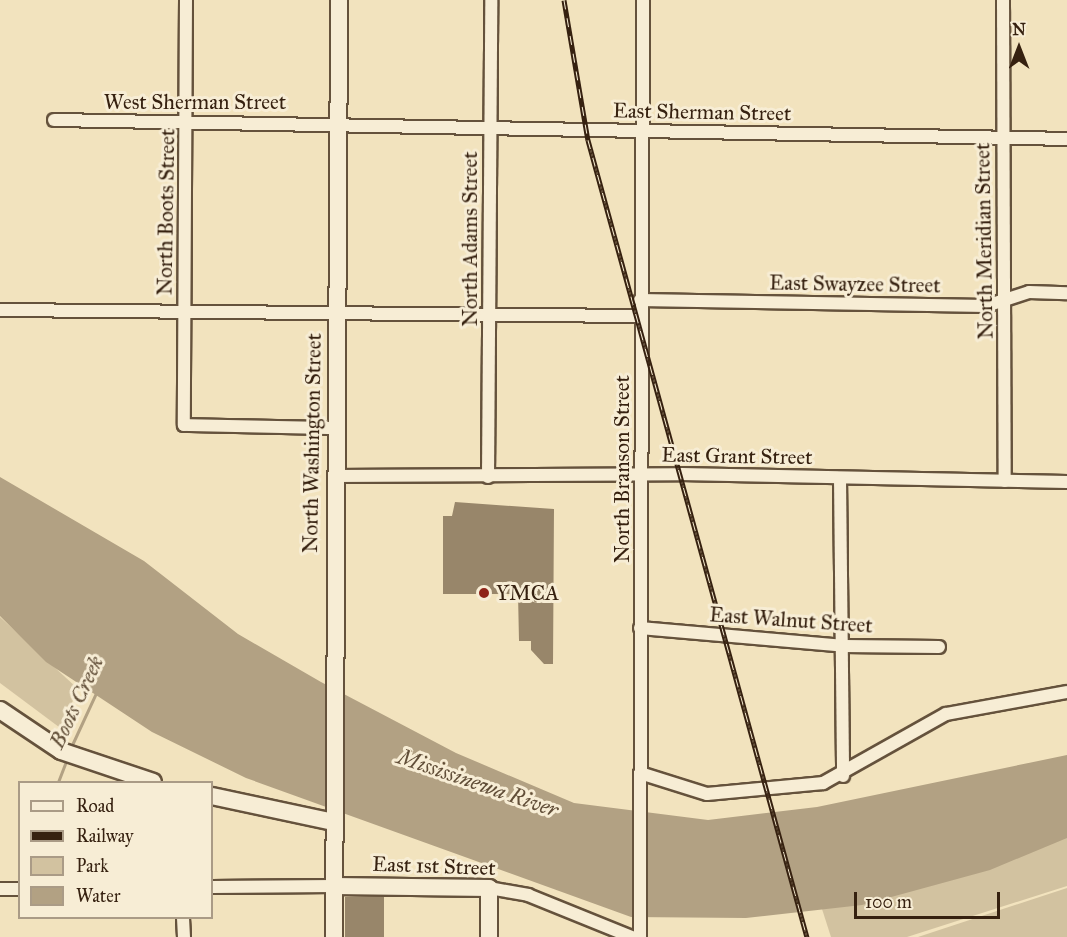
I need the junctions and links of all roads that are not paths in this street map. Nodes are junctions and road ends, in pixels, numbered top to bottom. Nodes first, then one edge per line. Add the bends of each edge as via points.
1 (186, 0) edge
2 (339, 0) edge
3 (491, 0) edge
4 (643, 0) edge
5 (1003, 0) edge
6 (54, 120) dead end
7 (186, 121) junction
8 (337, 122) junction
9 (489, 126) junction
10 (641, 130) junction
11 (1001, 139) junction
12 (1067, 139) edge
13 (1067, 293) edge
14 (640, 300) junction
15 (1004, 301) junction
16 (0, 310) edge
17 (184, 312) junction
18 (336, 314) junction
19 (489, 315) junction
20 (640, 316) junction
21 (333, 428) junction
22 (645, 475) junction
23 (334, 476) junction
24 (488, 477) junction
25 (840, 478) junction
26 (1005, 481) junction
27 (1067, 482) edge
28 (640, 628) junction
29 (844, 646) junction
30 (939, 647) dead end
31 (1067, 692) edge
32 (0, 711) edge
33 (640, 773) junction
34 (843, 776) junction
35 (147, 781) edge
36 (213, 796) edge
37 (333, 822) junction
38 (334, 886) junction
39 (213, 887) edge
40 (489, 888) junction
41 (0, 889) edge
42 (18, 889) edge
43 (183, 919) edge
44 (640, 931) edge
45 (184, 937) edge
46 (334, 937) edge
47 (489, 937) edge
48 (632, 937) edge

1 - 7 street, North Boots Street
2 - 8 street, North Washington Street
3 - 9 street, North Adams Street
4 - 10 street, North Branson Street
5 - 11 street, North Meridian Street
6 - 7 street, West Sherman Street
7 - 8 street, West Sherman Street
7 - 17 street, North Boots Street
8 - 9 street, East Sherman Street
8 - 18 street, North Washington Street
9 - 10 street, East Sherman Street
9 - 19 street, North Adams Street
10 - 11 street, East Sherman Street
10 - 14 street, North Branson Street
11 - 12 street, East Sherman Street
11 - 15 street, North Meridian Street
13 - 15 street, East Swayzee Street via 1029,292
14 - 15 street, East Swayzee Street via 986,306
14 - 20 street, North Branson Street
15 - 26 street, North Meridian Street
16 - 17 street
17 - 18 street
17 - 21 street, North Boots Street via 184,425
18 - 19 street
18 - 21 street, North Washington Street
19 - 20 street
19 - 24 street, North Adams Street
20 - 22 street, North Branson Street
21 - 23 street, North Washington Street
22 - 24 street, East Grant Street
22 - 25 street, East Grant Street
22 - 28 street, North Branson Street
23 - 24 street, East Grant Street
23 - 37 street, North Washington Street
25 - 26 street, East Grant Street
25 - 29 street
26 - 27 street, East Grant Street
28 - 29 street, East Walnut Street
28 - 33 street, North Branson Street
29 - 30 street, East Walnut Street
29 - 34 street
31 - 34 street via 946,714
32 - 35 street via 68,754
33 - 34 street via 707,794 823,783
33 - 44 street, North Branson Street
36 - 37 street
37 - 38 street, North Washington Street
38 - 39 street
38 - 40 street, East 1st Street
38 - 46 street, North Washington Street
40 - 47 street
40 - 48 street, East 1st Street via 528,895
41 - 42 street
43 - 45 street

